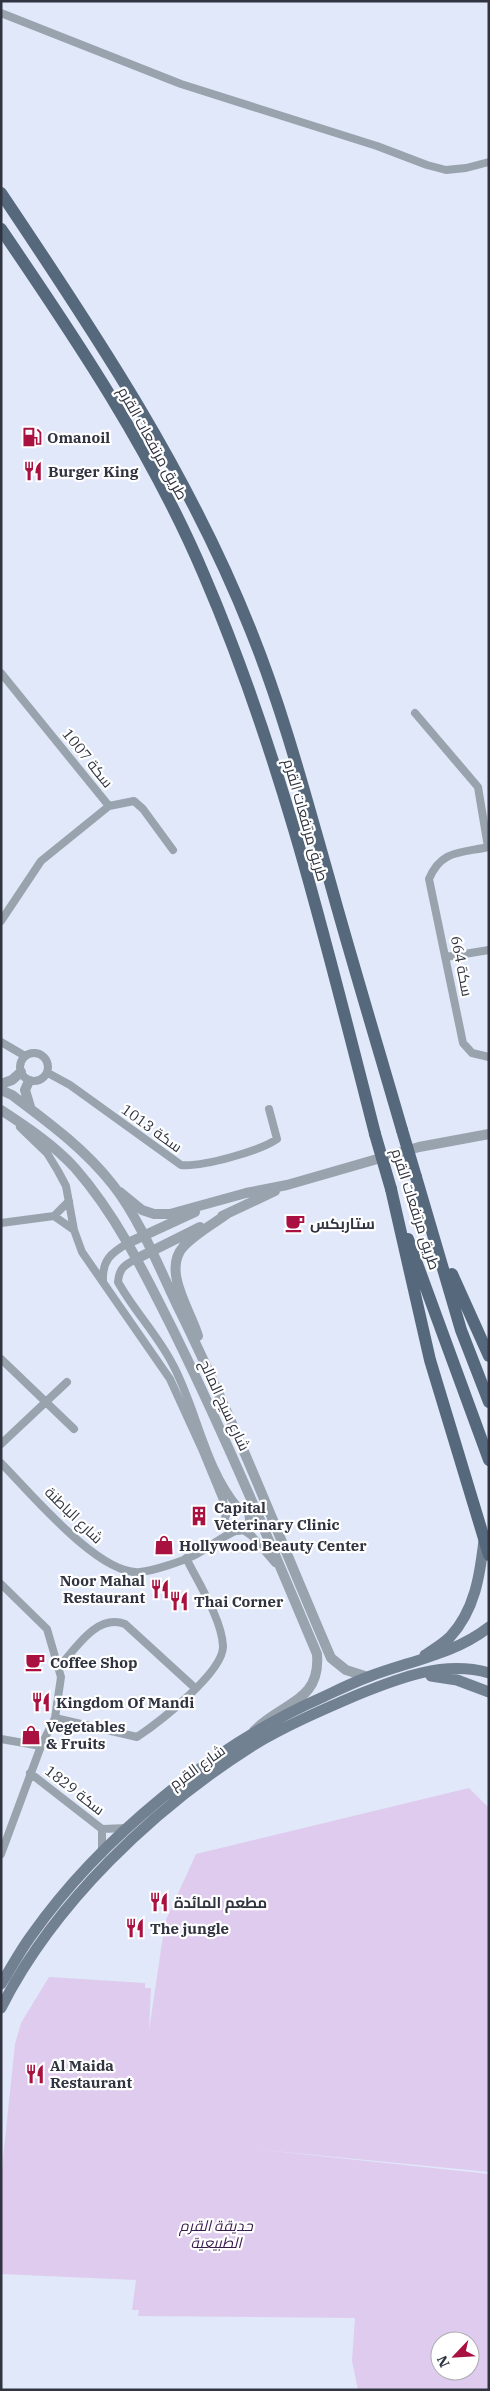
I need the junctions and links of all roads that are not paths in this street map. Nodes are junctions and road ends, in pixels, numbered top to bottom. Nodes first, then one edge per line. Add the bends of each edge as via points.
1 (1, 13) edge
2 (489, 162) edge
3 (1, 194) edge
4 (1, 229) edge
5 (1, 674) edge
6 (416, 713) dead end
7 (109, 806) junction
8 (488, 847) edge
9 (173, 850) dead end
10 (1, 921) edge
11 (489, 950) edge
12 (446, 957) junction
13 (1, 1042) edge
14 (25, 1056) junction
15 (489, 1057) edge
16 (20, 1072) junction
17 (48, 1073) junction
18 (29, 1081) junction
19 (1, 1084) edge
20 (1, 1090) edge
21 (269, 1109) dead end
22 (2, 1110) edge
23 (32, 1110) junction
24 (489, 1134) edge
25 (287, 1185) junction
26 (115, 1187) junction
27 (391, 1189) junction
28 (420, 1195) junction
29 (69, 1201) junction
30 (221, 1201) junction
31 (227, 1214) junction
32 (54, 1216) junction
33 (1, 1223) edge
34 (74, 1230) junction
35 (143, 1236) junction
36 (128, 1243) junction
37 (151, 1252) junction
38 (136, 1260) junction
39 (103, 1284) junction
40 (489, 1356) edge
41 (204, 1358) junction
42 (1, 1359) edge
43 (66, 1382) dead end
44 (46, 1402) junction
45 (489, 1402) edge
46 (74, 1429) dead end
47 (1, 1444) edge
48 (489, 1460) edge
49 (1, 1463) edge
50 (238, 1507) junction
51 (226, 1518) junction
52 (240, 1530) junction
53 (220, 1538) junction
54 (484, 1540) junction
55 (489, 1555) edge
56 (186, 1558) junction
57 (284, 1578) junction
58 (1, 1584) edge
59 (489, 1627) edge
60 (416, 1661) junction
61 (58, 1668) junction
62 (489, 1673) edge
63 (412, 1675) junction
64 (368, 1677) junction
65 (195, 1688) junction
66 (489, 1692) edge
67 (55, 1718) junction
68 (254, 1731) junction
69 (1, 1739) edge
70 (41, 1746) junction
71 (30, 1773) junction
72 (128, 1828) junction
73 (102, 1829) junction
74 (1, 1854) edge
75 (102, 1854) junction
76 (1, 1984) edge
77 (1, 2008) edge

1 - 2 street via 181,84 427,165 446,170
3 - 28 main road, طريق مرتفعات القرم, bridge via 92,330 140,409 188,496 251,630 299,773
4 - 27 main road, طريق مرتفعات القرم, bridge via 78,344 120,414 207,582 248,688 283,793
5 - 7 street, سكة 1007
6 - 8 street via 478,787
7 - 9 street via 134,801 143,808
7 - 10 street, سكة 1007 via 41,861
8 - 12 street, سكة 664 via 444,857 435,865 429,879
11 - 12 street
12 - 15 street, سكة 664 via 463,1043 472,1053
13 - 14 street
14 - 16 street
14 - 17 street via 34,1053 43,1056 48,1063
16 - 18 street
16 - 19 street
17 - 18 street via 38,1082
17 - 21 street, سكة 1013 via 70,1085 181,1165 207,1163 268,1145 277,1138
18 - 23 street via 25,1097
20 - 23 street, شارع سيح المالح
22 - 29 street via 47,1153 66,1186
22 - 36 street, شارع سيح المالح via 52,1146 75,1168
23 - 26 street, شارع سيح المالح via 70,1141
24 - 25 street via 418,1147
25 - 30 street
25 - 31 street
26 - 30 street via 142,1210 154,1214 170,1214
26 - 35 street, شارع سيح المالح
27 - 48 main road, طريق مرتفعات القرم
27 - 54 main road via 430,1360
28 - 40 main road
28 - 45 main road, طريق مرتفعات القرم via 461,1330
29 - 32 street
29 - 34 street
30 - 35 street
31 - 37 street
31 - 41 street via 182,1248 176,1268
32 - 33 street
32 - 34 street
34 - 39 street via 82,1252
35 - 36 street
35 - 37 street, شارع سيح المالح
36 - 38 street, شارع سيح المالح
36 - 39 street via 105,1260
37 - 38 street
37 - 41 street, شارع سيح المالح
38 - 50 street via 123,1266 118,1282 173,1364 215,1468 228,1495
38 - 57 street, شارع سيح المالح via 194,1373
39 - 51 street via 170,1379 223,1500
41 - 64 street, شارع سيح المالح via 331,1658 346,1670
42 - 44 street
43 - 44 street
44 - 46 street
44 - 47 street
49 - 56 street, شارع الباطنة via 92,1554 117,1568 140,1572
50 - 51 street via 229,1510
50 - 52 street via 248,1517 247,1524
51 - 52 street via 232,1530
51 - 53 street
52 - 53 street, شارع الباطنة
52 - 57 street via 266,1550
53 - 56 street, شارع الباطنة
54 - 55 main road
54 - 60 main road via 479,1579 469,1607 450,1637
56 - 65 street via 213,1610 223,1647 216,1667
57 - 68 street, شارع سيح المالح via 317,1654 318,1668 315,1681 300,1700 266,1718
58 - 61 street via 46,1629
59 - 60 main road, شارع القرم via 450,1650
60 - 64 main road, شارع القرم
61 - 65 street via 94,1629 102,1624 118,1622 125,1624
61 - 67 street via 61,1677
62 - 63 main road, شارع القرم via 454,1668
63 - 66 main road via 457,1680
63 - 77 main road, شارع القرم via 317,1712 269,1737 176,1800 74,1901 41,1942
64 - 68 main road, شارع القرم
65 - 67 street via 137,1736
67 - 70 street
68 - 72 main road, شارع القرم via 168,1792
69 - 70 street
70 - 71 street
71 - 73 street, سكة 1829
71 - 74 street
72 - 73 street, سكة 1829
72 - 75 main road, شارع القرم
73 - 75 street, سكة 1829
75 - 76 main road, شارع القرم via 31,1936

